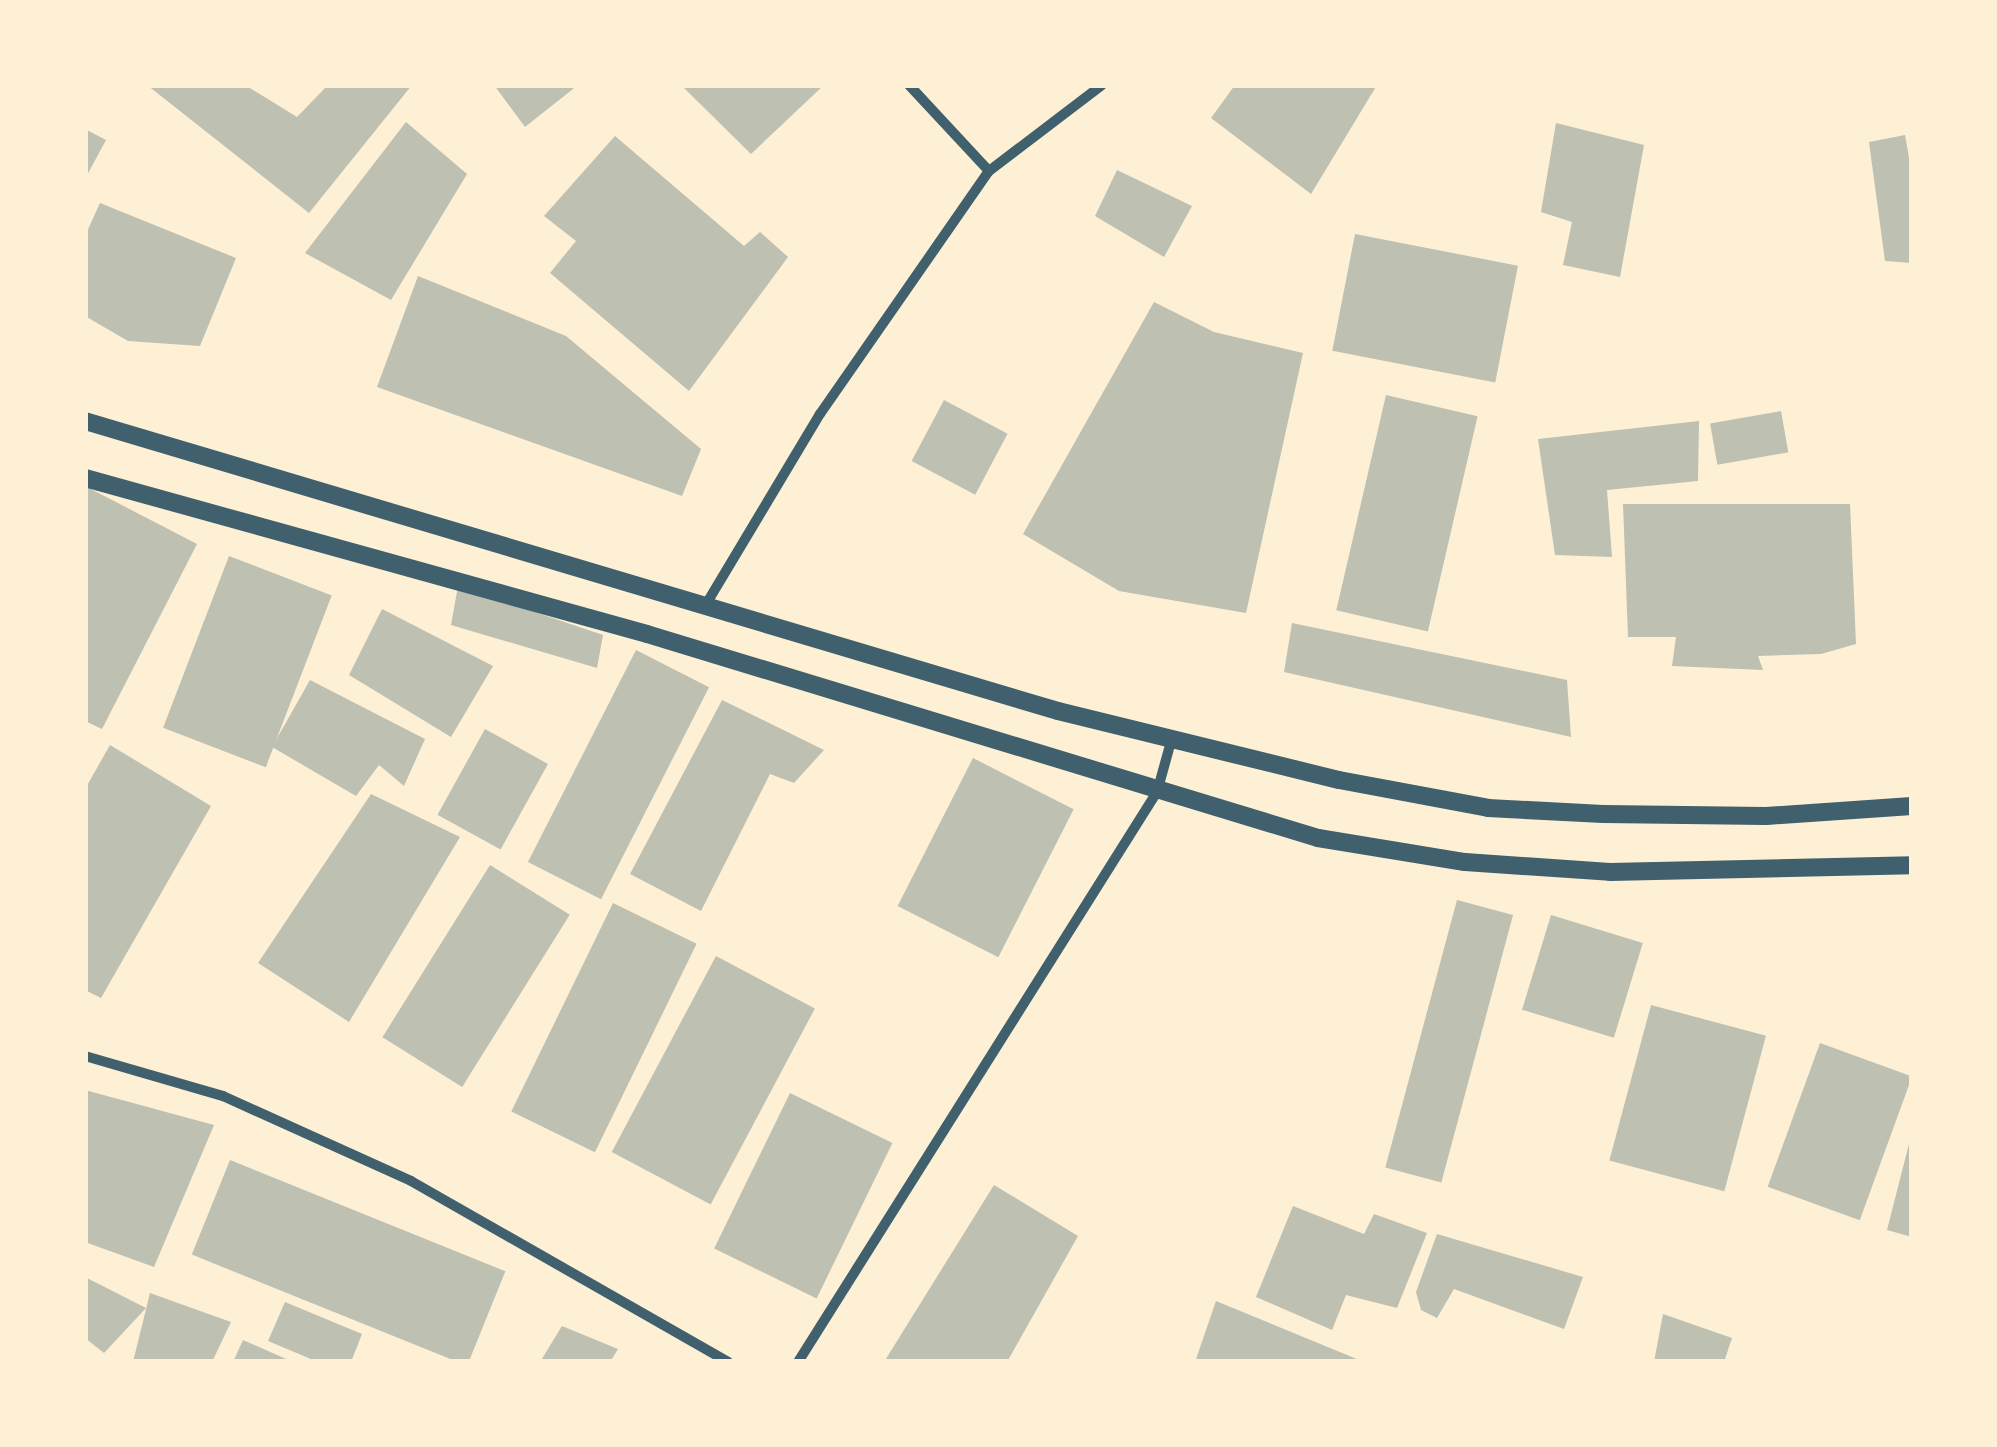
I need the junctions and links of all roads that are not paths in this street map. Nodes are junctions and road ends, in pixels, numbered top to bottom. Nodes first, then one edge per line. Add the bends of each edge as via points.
1 (909, 85) edge
2 (1102, 85) edge
3 (989, 172) junction
4 (85, 421) edge
5 (85, 478) edge
6 (705, 606) junction
7 (1173, 736) junction
8 (1157, 792) junction
9 (1912, 806) edge
10 (1912, 864) edge
11 (85, 1056) edge
12 (728, 1362) edge
13 (798, 1362) edge

1 - 3 street
2 - 3 street
3 - 6 street via 820,414
4 - 6 street
5 - 8 street via 647,634
6 - 7 street via 1058,712
7 - 8 street
7 - 9 street via 1339,780 1488,808 1766,816
8 - 10 street via 1318,838 1465,862 1610,872
8 - 13 street
11 - 12 street via 223,1096 411,1181

